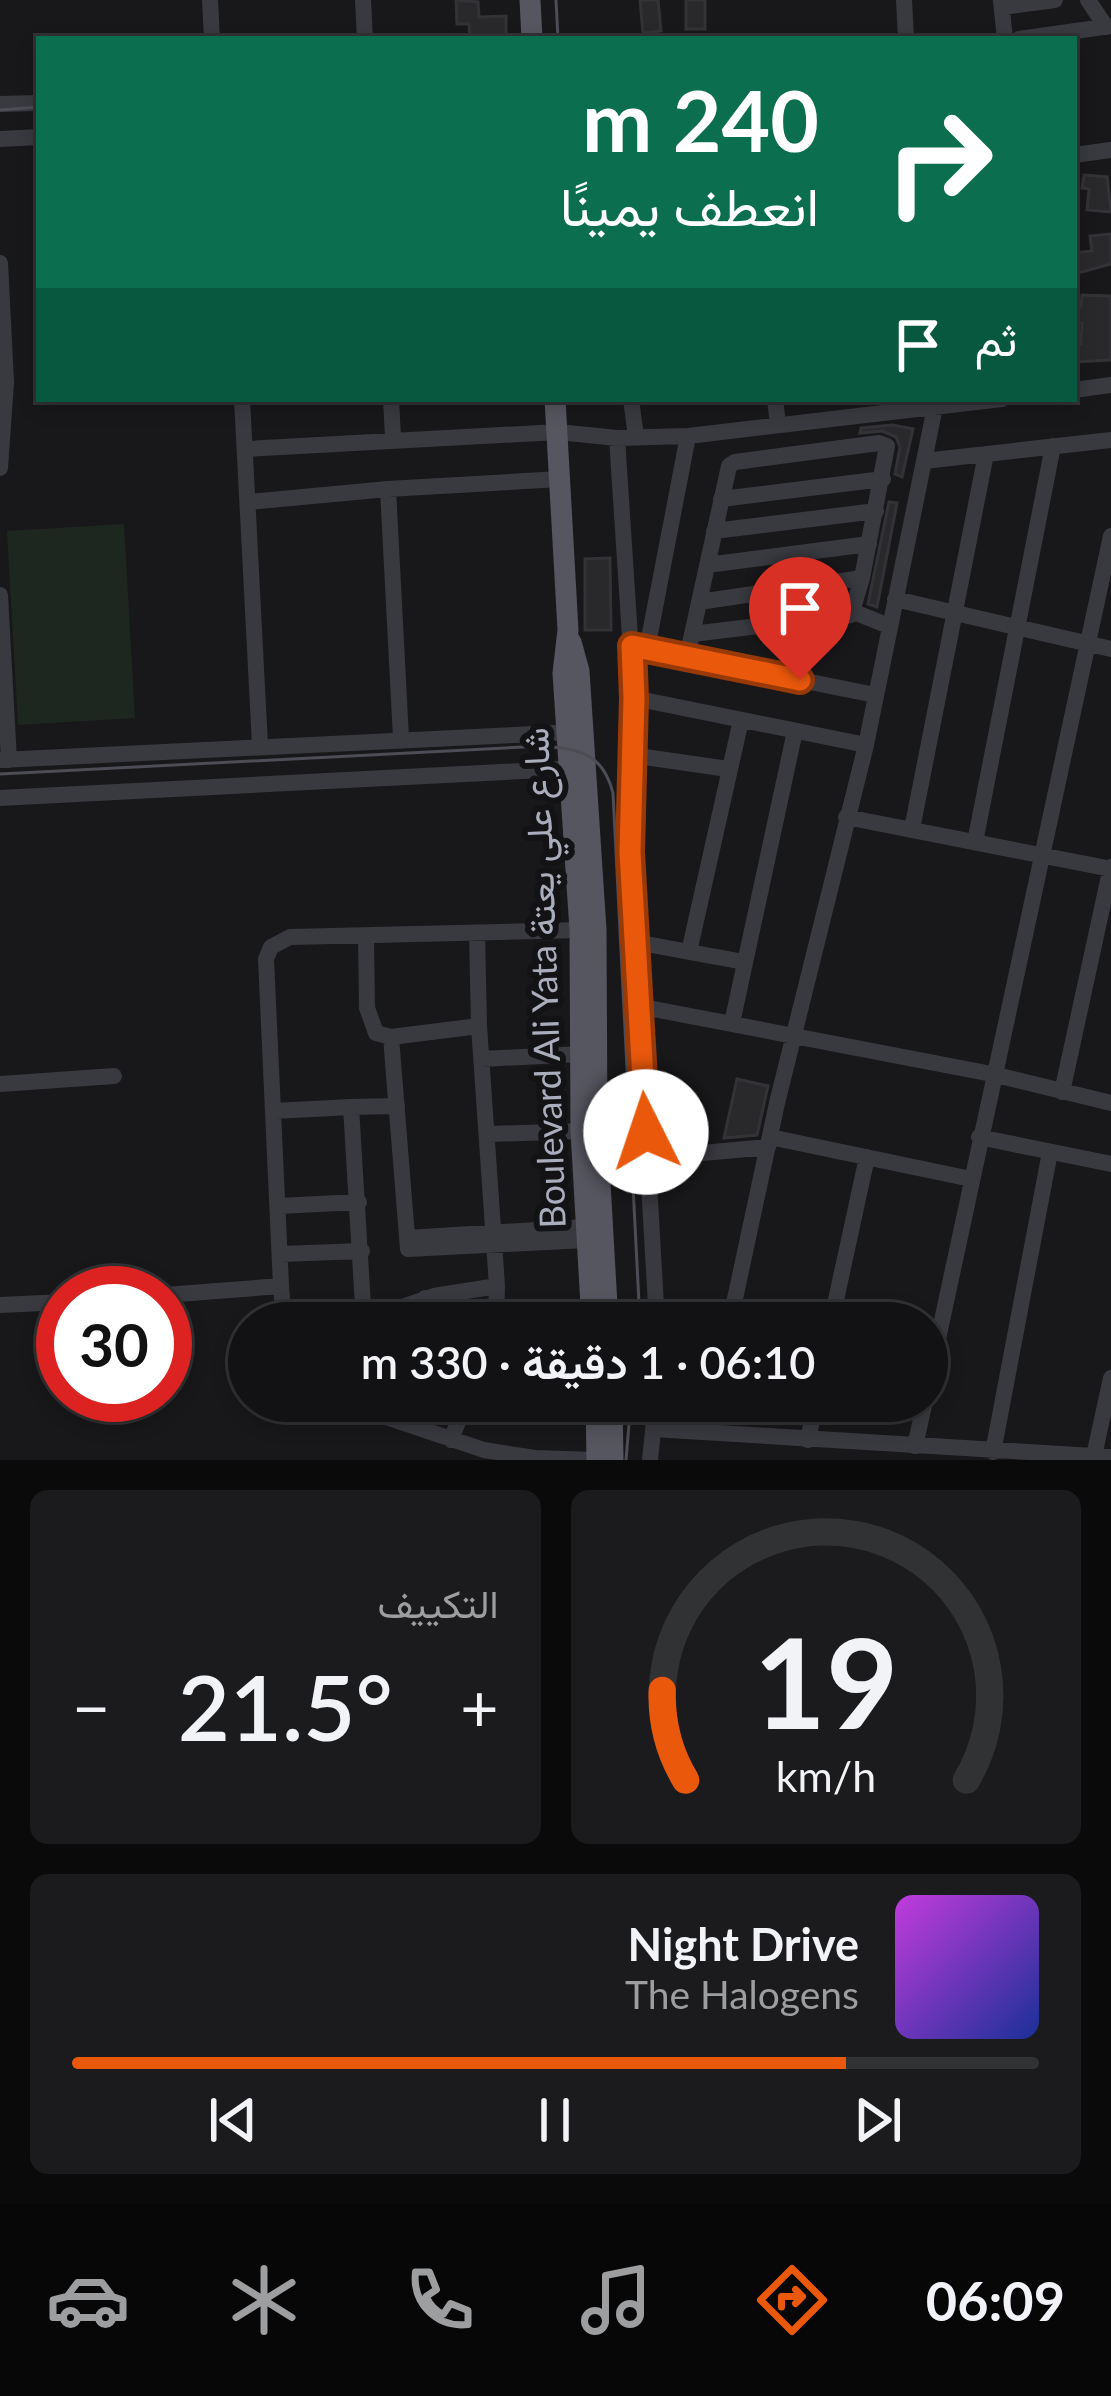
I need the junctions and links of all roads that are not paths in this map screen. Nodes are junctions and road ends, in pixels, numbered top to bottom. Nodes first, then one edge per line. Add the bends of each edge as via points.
1 (210, 0) edge
2 (363, 0) edge
3 (530, 0) edge
4 (904, 0) edge
5 (1055, 0) edge
6 (1088, 0) edge
7 (1002, 4) edge
8 (1108, 27) edge
9 (212, 36) edge
10 (364, 36) edge
11 (532, 36) edge
12 (906, 36) edge
13 (1004, 36) edge
14 (1040, 36) edge
15 (36, 103) edge
16 (0, 104) edge
17 (36, 137) edge
18 (0, 139) edge
19 (1111, 151) edge
20 (1077, 154) edge
21 (0, 262) edge
22 (1, 287) edge
23 (1111, 386) edge
24 (1077, 390) edge
25 (242, 402) edge
26 (391, 402) edge
27 (555, 402) edge
28 (631, 402) edge
29 (775, 402) edge
30 (831, 402) edge
31 (947, 404) edge
32 (833, 419) junction
33 (778, 425) junction
34 (557, 432) junction
35 (688, 436) junction
36 (393, 438) junction
37 (627, 438) junction
38 (1111, 440) edge
39 (1053, 446) junction
40 (1, 447) edge
41 (245, 448) junction
42 (986, 454) junction
43 (924, 461) junction
44 (0, 467) edge
45 (560, 479) junction
46 (883, 479) junction
47 (388, 489) junction
48 (721, 499) junction
49 (248, 502) junction
50 (876, 511) junction
51 (714, 531) junction
52 (1111, 536) edge
53 (869, 544) junction
54 (707, 565) junction
55 (862, 578) junction
56 (0, 595) edge
57 (895, 599) junction
58 (699, 602) junction
59 (854, 612) junction
60 (955, 613) junction
61 (1, 621) edge
62 (890, 626) junction
63 (1019, 628) junction
64 (692, 634) junction
65 (1087, 643) junction
66 (639, 647) junction
67 (1111, 649) edge
68 (686, 657) junction
69 (875, 695) junction
70 (634, 698) junction
71 (740, 720) junction
72 (795, 731) junction
73 (576, 732) junction
74 (400, 738) junction
75 (260, 745) junction
76 (866, 746) junction
77 (631, 755) junction
78 (4, 760) edge
79 (578, 768) junction
80 (728, 769) junction
81 (0, 798) edge
82 (846, 817) junction
83 (912, 829) junction
84 (975, 842) junction
85 (1044, 856) junction
86 (1111, 868) edge
87 (580, 930) junction
88 (476, 933) junction
89 (366, 937) junction
90 (635, 942) junction
91 (689, 952) junction
92 (744, 962) junction
93 (638, 1006) junction
94 (731, 1023) junction
95 (479, 1026) junction
96 (793, 1034) junction
97 (391, 1037) junction
98 (580, 1054) junction
99 (482, 1059) junction
100 (992, 1074) junction
101 (114, 1076) dead end
102 (0, 1084) edge
103 (1062, 1092) junction
104 (1111, 1103) edge
105 (397, 1106) junction
106 (351, 1107) junction
107 (274, 1111) junction
108 (581, 1131) junction
109 (489, 1135) junction
110 (979, 1137) junction
111 (769, 1142) junction
112 (1050, 1152) junction
113 (867, 1157) junction
114 (648, 1158) junction
115 (1111, 1164) edge
116 (970, 1179) junction
117 (359, 1202) junction
118 (279, 1206) junction
119 (586, 1233) junction
120 (494, 1239) junction
121 (362, 1251) junction
122 (281, 1254) junction
123 (281, 1286) junction
124 (497, 1286) junction
125 (192, 1293) edge
126 (425, 1298) junction
127 (282, 1302) edge
128 (364, 1302) edge
129 (415, 1302) edge
130 (425, 1302) edge
131 (497, 1302) edge
132 (591, 1302) edge
133 (607, 1302) edge
134 (656, 1302) edge
135 (738, 1302) edge
136 (836, 1302) edge
137 (945, 1302) edge
138 (36, 1303) edge
139 (0, 1305) edge
140 (1111, 1378) edge
141 (403, 1422) edge
142 (458, 1422) edge
143 (596, 1422) edge
144 (612, 1422) edge
145 (654, 1422) edge
146 (812, 1422) edge
147 (921, 1422) edge
148 (406, 1423) joint
149 (654, 1429) junction
150 (452, 1440) junction
151 (808, 1440) junction
152 (916, 1446) junction
153 (871, 1452) edge
154 (992, 1452) junction
155 (482, 1455) edge
156 (1103, 1457) edge
157 (536, 1459) edge
158 (596, 1460) edge
159 (613, 1460) edge
160 (650, 1460) edge

1 - 9 street
2 - 10 street
3 - 11 main road
4 - 12 street
5 - 7 street
6 - 8 street
7 - 13 street
8 - 14 street
15 - 16 street
17 - 18 street
19 - 20 street
21 - 22 street
22 - 40 street
23 - 24 street
25 - 41 street
26 - 36 street
27 - 34 main road, Boulevard Ali Yata شارع علي يعتة
28 - 37 street
29 - 33 street
30 - 32 street
31 - 32 street
31 - 43 street
32 - 33 street
33 - 35 street
34 - 36 street
34 - 37 street
34 - 45 main road, Boulevard Ali Yata شارع علي يعتة
35 - 37 street
35 - 66 street
36 - 41 street
37 - 66 street
38 - 39 street
39 - 42 street
39 - 63 street
40 - 44 street
41 - 49 street
42 - 43 street
42 - 60 street
43 - 57 street
45 - 47 street
45 - 73 main road, Boulevard Ali Yata شارع علي يعتة via 563,673
46 - 48 street
46 - 48 street via 887,446 880,443 735,462
46 - 50 street
47 - 49 street
47 - 74 street
48 - 51 street
49 - 75 street
50 - 51 street
50 - 53 street
51 - 54 street
52 - 65 street
53 - 54 street
53 - 55 street
54 - 58 street
55 - 58 street
55 - 59 street
56 - 61 street
57 - 60 street
57 - 62 street
58 - 64 street
59 - 62 street
59 - 64 street
60 - 63 street
60 - 83 street
61 - 78 street
62 - 69 street
63 - 65 street
63 - 84 street
64 - 68 street
65 - 67 street
65 - 85 street
66 - 68 street
66 - 70 street
68 - 69 street
69 - 76 street
70 - 71 street
70 - 77 street
71 - 72 street
71 - 80 street
72 - 76 street
72 - 92 street
73 - 74 street
73 - 79 main road, Boulevard Ali Yata شارع علي يعتة
74 - 75 street
75 - 78 street
76 - 82 street
77 - 80 street
77 - 90 street
79 - 81 street
79 - 87 main road, Boulevard Ali Yata شارع علي يعتة
79 - 133 main road, Boulevard Ali Yata شارع علي يعتة via 596,930
80 - 91 street
82 - 83 street
82 - 96 street
83 - 84 street
84 - 85 street
85 - 86 street
85 - 100 street
86 - 103 street
87 - 88 street
87 - 98 main road, Boulevard Ali Yata شارع علي يعتة
88 - 89 street
88 - 95 street
89 - 97 street via 369,1019 376,1033
89 - 107 street via 290,937 271,947
90 - 91 street
90 - 93 street
91 - 92 street
92 - 94 street
93 - 94 street
93 - 114 street
94 - 96 street
95 - 97 street
95 - 99 street
96 - 100 street
96 - 111 street
97 - 105 street
98 - 99 street
98 - 108 main road, Boulevard Ali Yata شارع علي يعتة
99 - 109 street
100 - 103 street
100 - 110 street
101 - 102 street
103 - 104 street
105 - 106 street
105 - 120 street via 407,1238
106 - 107 street
106 - 117 street
107 - 118 street
108 - 109 street
108 - 119 main road, Boulevard Ali Yata شارع علي يعتة
109 - 120 street
110 - 112 street
110 - 116 street
111 - 113 street
111 - 114 street
111 - 135 street
112 - 115 street
112 - 154 street
113 - 116 street
113 - 136 street
114 - 134 street
116 - 137 street
117 - 118 street
117 - 121 street
118 - 122 street
119 - 120 street
119 - 132 main road, Boulevard Ali Yata شارع علي يعتة
120 - 124 street
121 - 122 street
121 - 128 street
122 - 123 street
123 - 125 street
123 - 127 street
124 - 126 street
124 - 131 street
126 - 129 street
126 - 130 street
138 - 139 street
140 - 156 street
141 - 148 street
142 - 150 street
143 - 158 main road
144 - 159 main road
145 - 149 street
146 - 151 street
147 - 152 street
148 - 150 street
149 - 151 street
149 - 160 street
150 - 155 street
151 - 153 street
152 - 153 street
152 - 154 street
154 - 156 street
155 - 157 street
157 - 158 street

